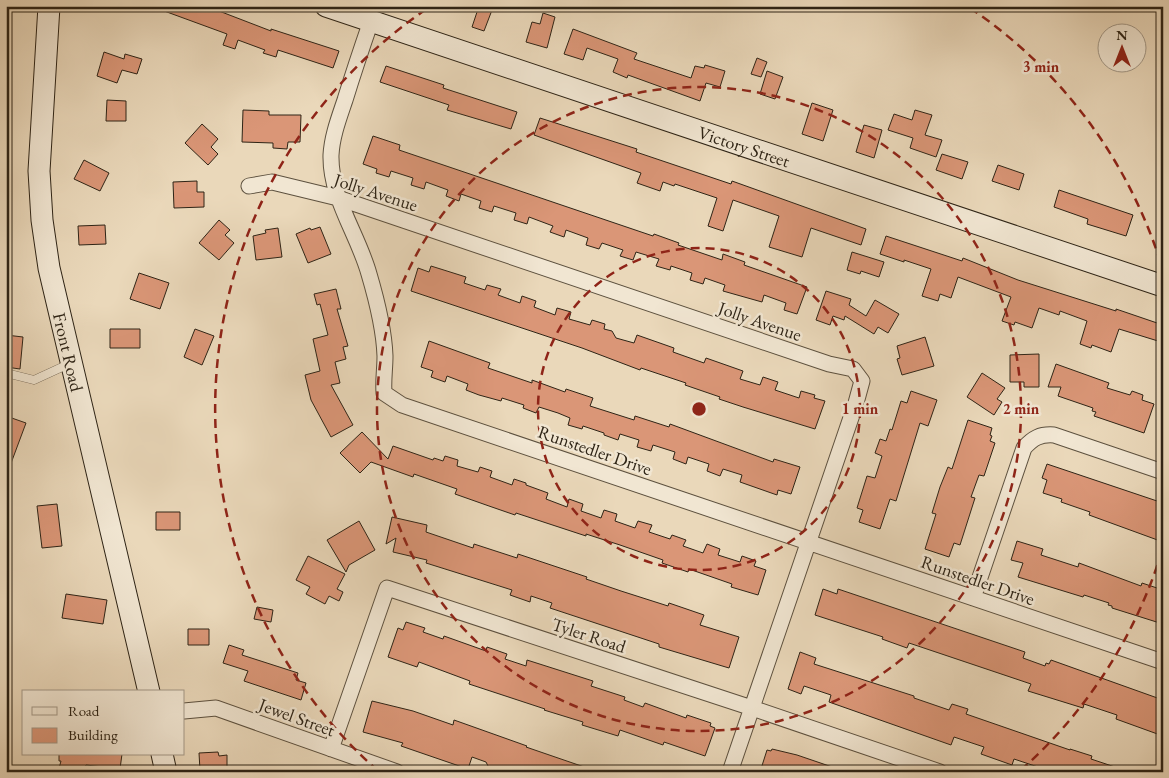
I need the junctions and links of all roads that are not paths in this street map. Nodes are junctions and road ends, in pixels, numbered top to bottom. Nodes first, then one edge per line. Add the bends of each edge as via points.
1 (49, 6) edge
2 (326, 6) edge
3 (370, 21) junction
4 (249, 186) dead end
5 (338, 198) junction
6 (1163, 286) edge
7 (71, 363) junction
8 (6, 372) edge
9 (1163, 472) edge
10 (808, 542) junction
11 (973, 598) junction
12 (1163, 662) edge
13 (149, 690) edge
14 (752, 708) junction
15 (185, 710) edge
16 (331, 749) junction
17 (162, 756) edge
18 (166, 772) edge
19 (397, 772) edge
20 (730, 772) edge
21 (940, 772) edge

1 - 7 street, Front Road via 39,171 42,220 49,268
2 - 3 street, Victory Street
3 - 5 street, Runstedler Drive via 334,134 331,156
3 - 6 street, Victory Street
4 - 5 street, Jolly Avenue via 272,182
5 - 10 street, Runstedler Drive via 354,232 380,313 385,356 384,393 402,405
5 - 10 street, Jolly Avenue via 830,364 853,369 862,381
7 - 8 lane via 34,380
7 - 13 street, Front Road
9 - 11 street via 1054,435 1032,440 1024,448
10 - 11 street, Runstedler Drive
10 - 14 street, Jolly Avenue
11 - 12 street, Runstedler Drive
14 - 16 street, Tyler Road via 387,588
14 - 20 street, Jolly Avenue
14 - 21 street, Tyler Road
15 - 16 street, Jewel Street via 216,708
16 - 19 street, Jewel Street
17 - 18 street

